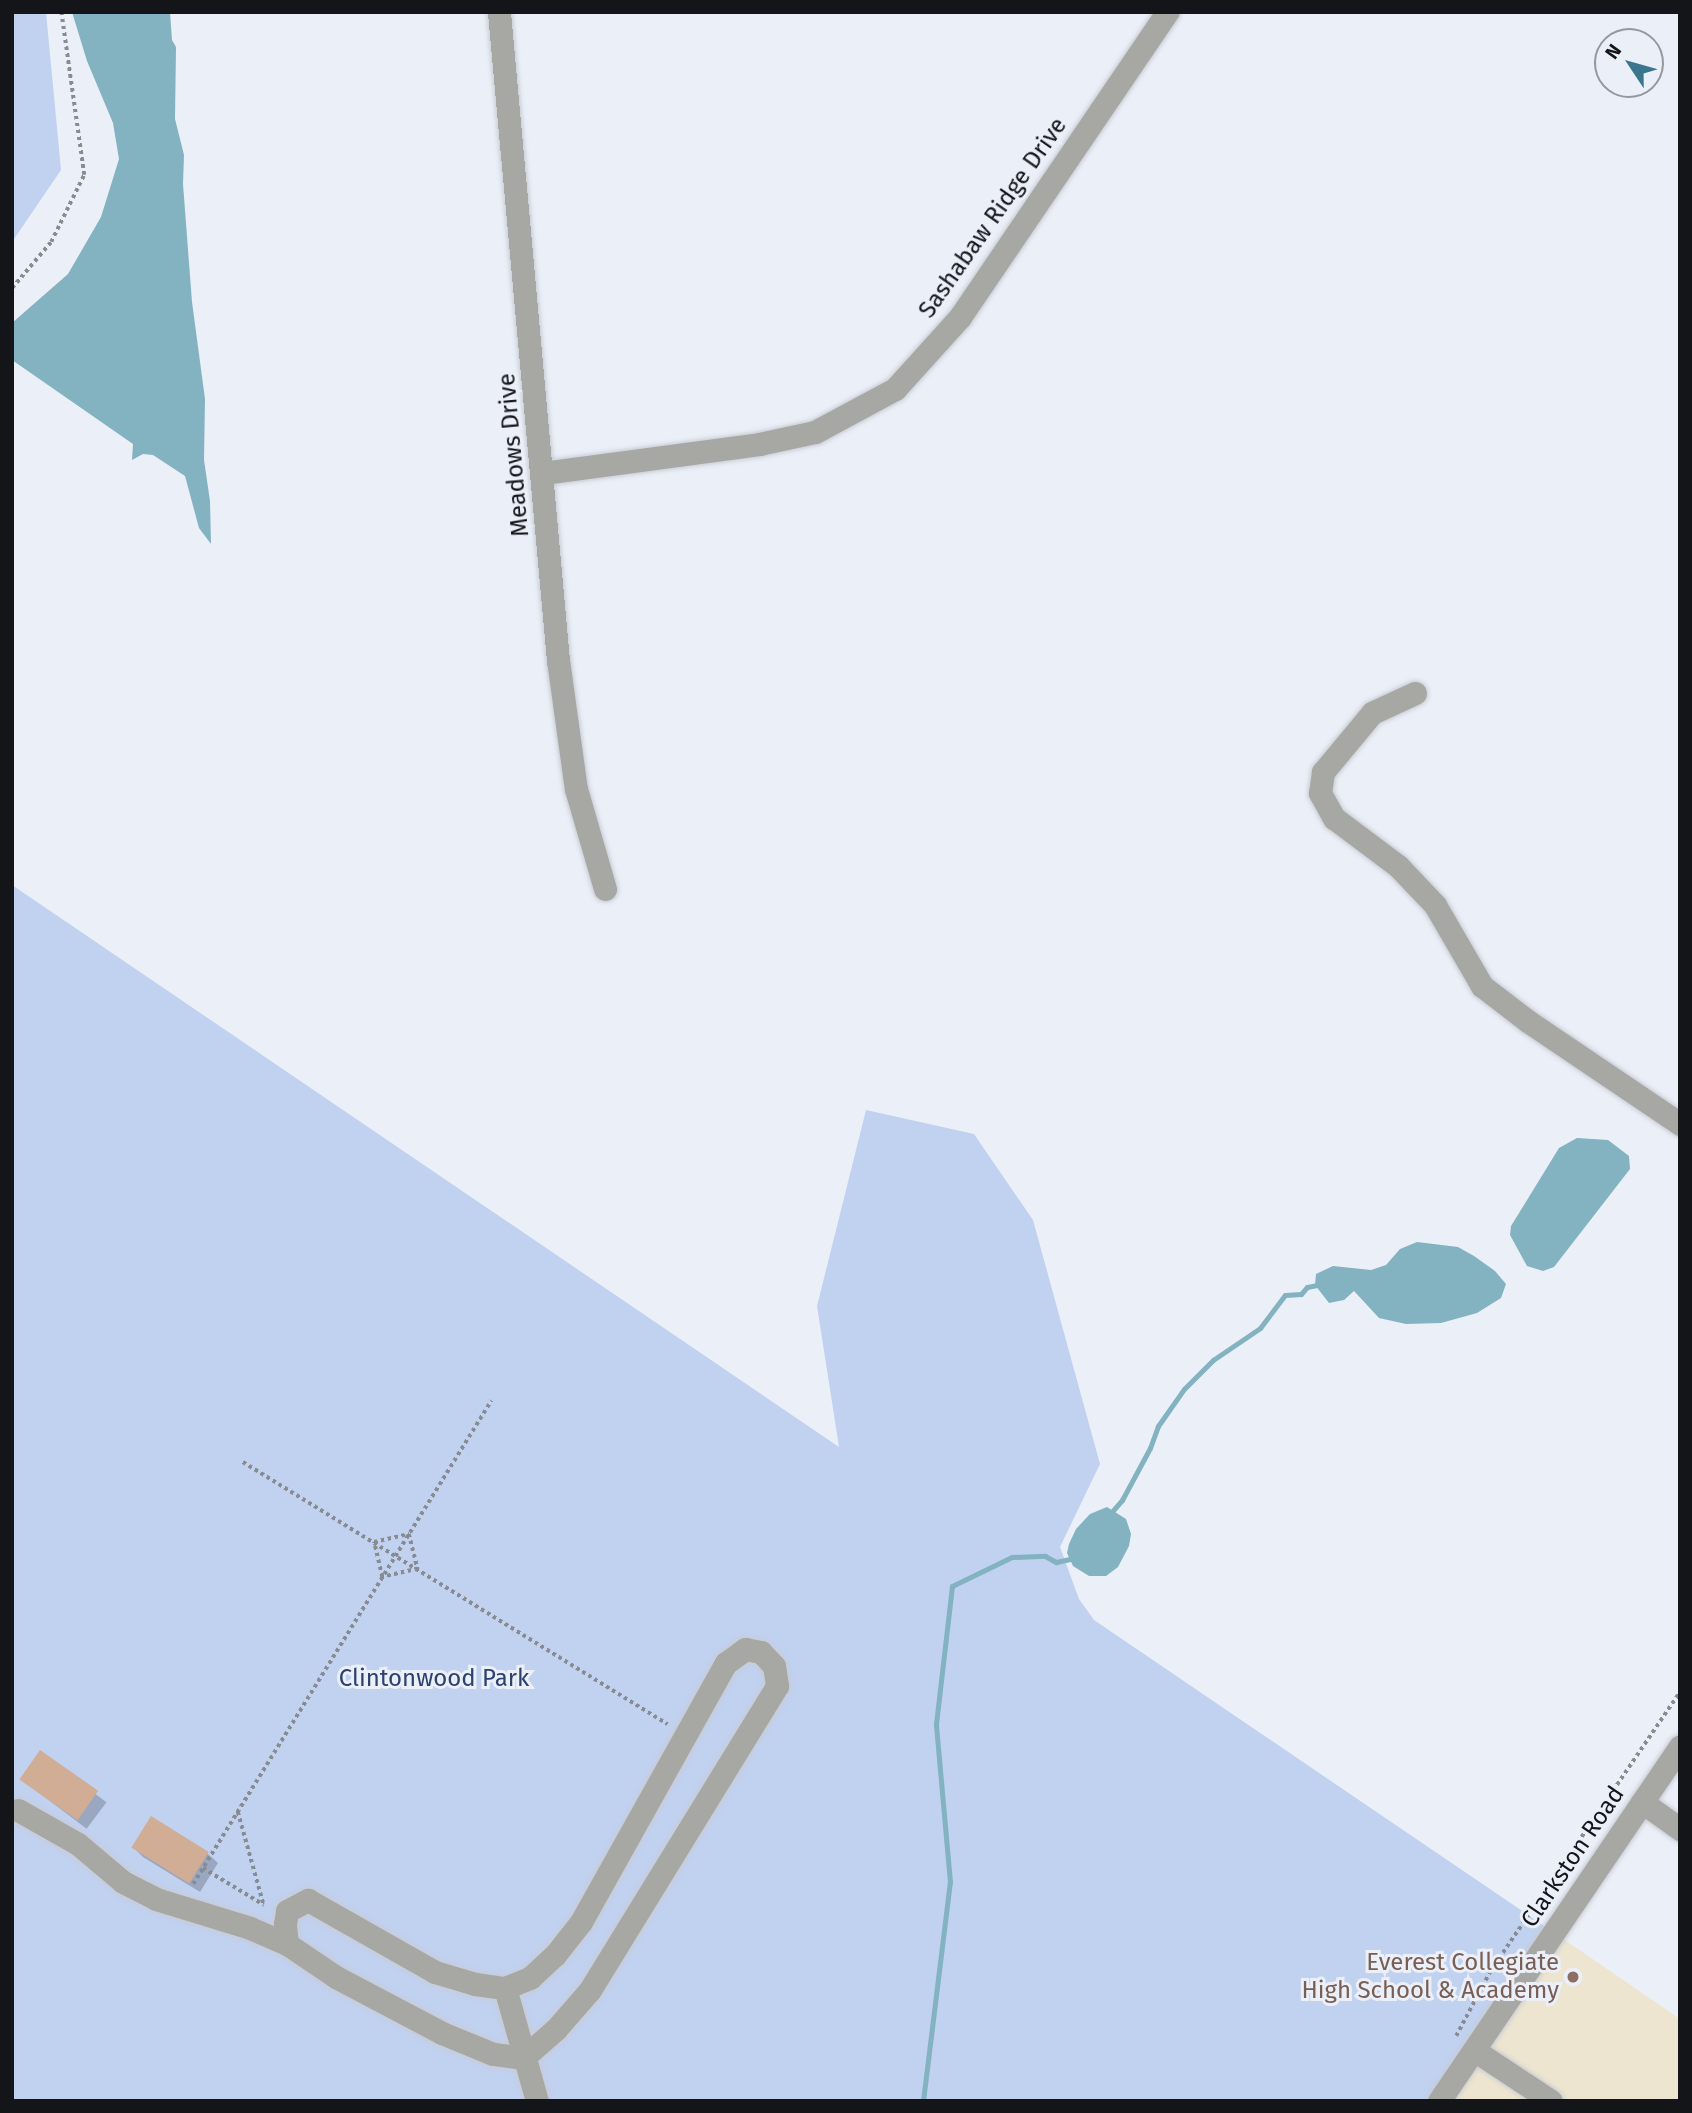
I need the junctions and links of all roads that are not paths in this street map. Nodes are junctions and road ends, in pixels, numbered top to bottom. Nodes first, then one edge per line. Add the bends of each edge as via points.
1 (499, 12) edge
2 (1167, 12) edge
3 (543, 472) junction
4 (1415, 693) dead end
5 (605, 889) dead end
6 (1680, 1124) edge
7 (1680, 1746) edge
8 (1642, 1802) junction
9 (18, 1811) dead end
10 (1680, 1829) edge
11 (287, 1944) junction
12 (505, 1988) junction
13 (1464, 2045) junction
14 (523, 2058) junction
15 (537, 2101) edge
16 (1439, 2101) edge
17 (1551, 2101) edge

1 - 3 street, Meadows Drive
2 - 3 street, Sashabaw Ridge Drive via 960,317 895,389 815,432 758,444
3 - 5 street, Meadows Drive via 558,660 576,789
4 - 6 street via 1372,713 1323,772 1320,793 1334,818 1398,866 1436,905 1482,986
7 - 8 street, Clarkston Road
8 - 10 street
8 - 13 street, Clarkston Road
9 - 11 street via 78,1844 123,1882 156,1899
11 - 12 street via 287,1911 308,1900 435,1972
11 - 14 street via 442,2033 493,2054
12 - 14 street
12 - 14 street via 530,1978 581,1922 726,1663 745,1649 761,1652 774,1666 778,1686 590,1990
13 - 16 street, Clarkston Road
13 - 17 street
14 - 15 street

